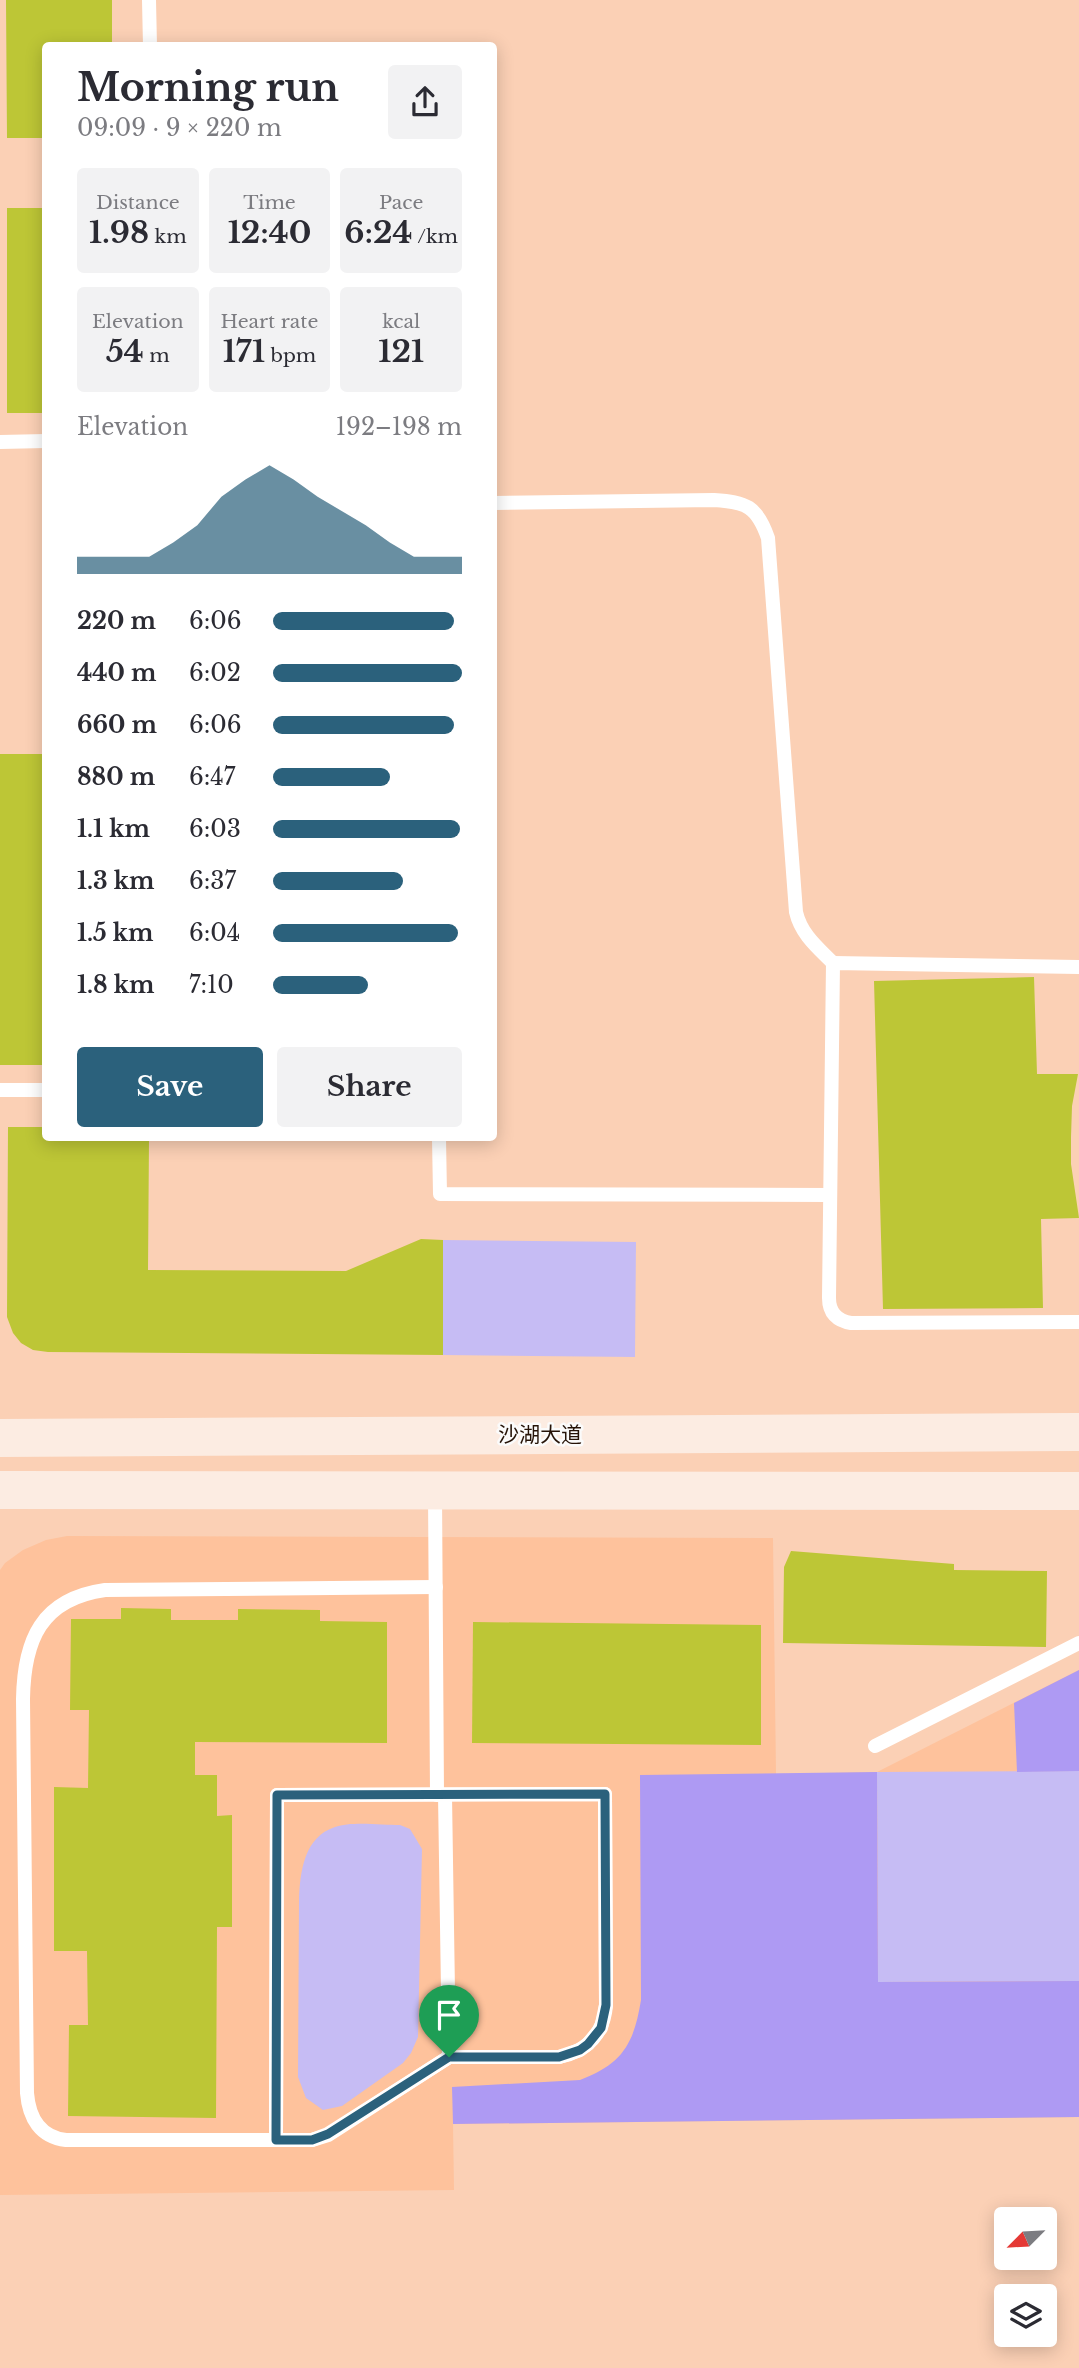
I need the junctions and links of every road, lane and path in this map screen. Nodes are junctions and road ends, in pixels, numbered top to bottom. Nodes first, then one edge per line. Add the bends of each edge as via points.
1 (149, 0) edge
2 (150, 42) edge
3 (42, 441) edge
4 (0, 442) edge
5 (497, 503) edge
6 (833, 963) junction
7 (1079, 967) edge
8 (0, 1090) edge
9 (42, 1090) edge
10 (439, 1141) edge
11 (830, 1195) junction
12 (1079, 1322) edge
13 (1079, 1432) edge
14 (0, 1438) edge
15 (0, 1490) edge
16 (435, 1490) junction
17 (1079, 1491) edge
18 (436, 1587) junction
19 (1079, 1643) edge
20 (875, 1746) dead end
21 (441, 1795) junction
22 (449, 2057) junction
23 (276, 2140) junction

1 - 2 lane
3 - 4 lane
5 - 6 lane via 714,500 748,505 755,513 768,537 798,924
6 - 7 lane
6 - 11 lane
8 - 9 lane
10 - 11 lane via 440,1194
11 - 12 lane via 829,1306 844,1322
13 - 14 main road, 沙湖大道
15 - 16 main road
16 - 17 main road
16 - 18 lane
18 - 21 lane
18 - 23 lane via 95,1591 54,1610 30,1644 23,1669 23,1713 27,2093 31,2115 48,2136 66,2140
19 - 20 lane
21 - 22 lane
21 - 22 lane via 605,1794 606,2005 601,2028 588,2044 559,2057
21 - 23 lane via 277,1795
22 - 23 lane via 328,2134 312,2140

